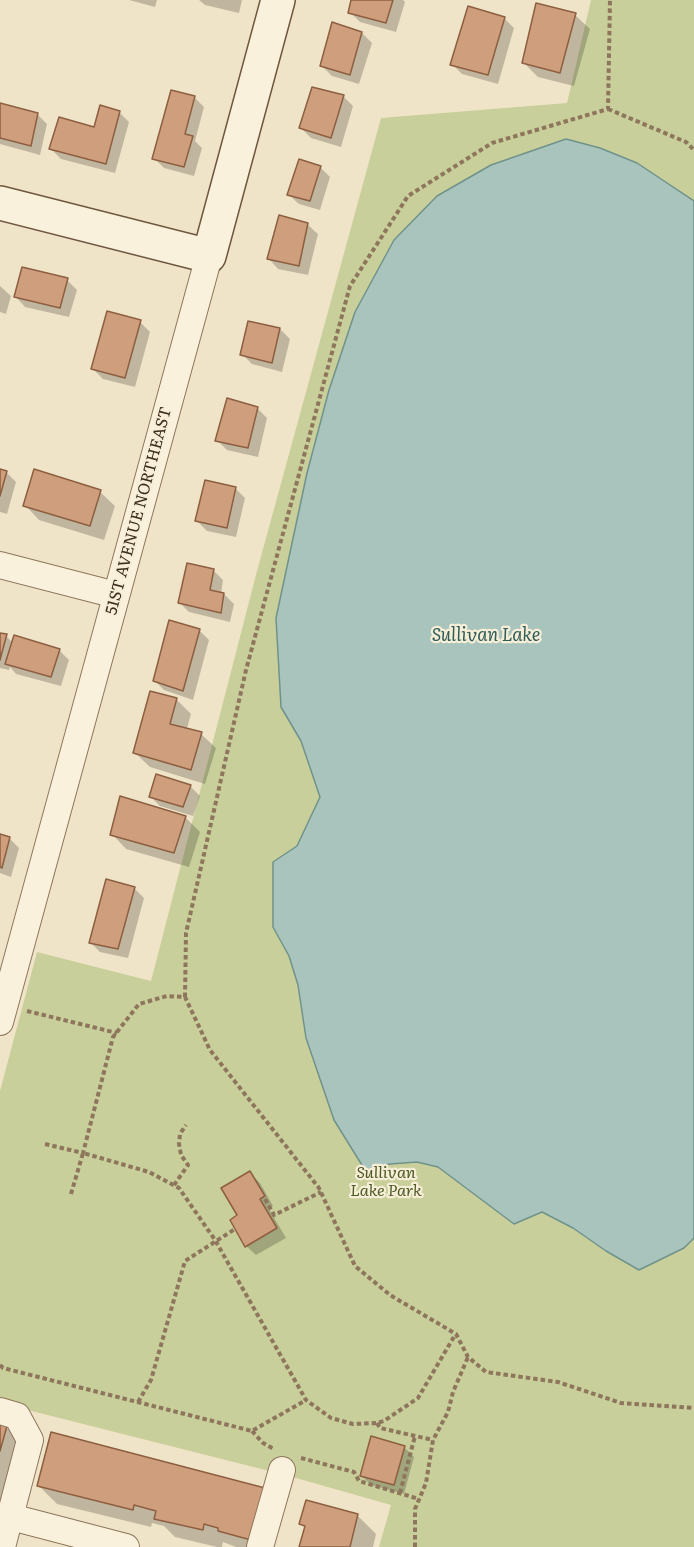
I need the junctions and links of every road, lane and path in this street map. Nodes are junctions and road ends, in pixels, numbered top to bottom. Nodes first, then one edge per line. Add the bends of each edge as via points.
1 (278, 0) edge
2 (610, 0) edge
3 (608, 109) junction
4 (694, 150) edge
5 (0, 203) edge
6 (208, 256) junction
7 (0, 565) edge
8 (116, 595) junction
9 (11, 933) edge
10 (185, 997) junction
11 (2, 1014) edge
12 (117, 1033) junction
13 (186, 1125) dead end
14 (45, 1144) dead end
15 (83, 1153) junction
16 (174, 1185) junction
17 (321, 1192) junction
18 (71, 1194) dead end
19 (265, 1199) dead end
20 (235, 1229) dead end
21 (215, 1240) junction
22 (456, 1334) junction
23 (468, 1357) junction
24 (0, 1365) edge
25 (306, 1400) junction
26 (138, 1402) junction
27 (694, 1407) edge
28 (0, 1411) edge
29 (377, 1423) junction
30 (252, 1431) junction
31 (415, 1436) junction
32 (433, 1440) junction
33 (284, 1459) junction
34 (400, 1493) junction
35 (419, 1499) junction
36 (11, 1517) junction
37 (2, 1547) edge
38 (126, 1547) edge
39 (260, 1547) edge
40 (415, 1547) edge

1 - 6 street, 51ST AVENUE NORTHEAST
2 - 3 path
3 - 4 path via 686,142
3 - 10 path via 492,143 408,196 350,286 246,670 186,933
5 - 6 street
6 - 8 street, 51ST AVENUE NORTHEAST
7 - 8 street
8 - 9 street, 51ST AVENUE NORTHEAST
9 - 11 street, 51ST AVENUE NORTHEAST
10 - 12 path via 167,996 139,1004
10 - 17 path via 210,1050
11 - 12 path
12 - 15 path
13 - 16 path via 179,1144 188,1165
14 - 15 path
15 - 16 path via 149,1172
15 - 18 path
16 - 21 path
17 - 19 path via 274,1215
17 - 22 path via 355,1266 390,1295
20 - 21 path
21 - 25 path
21 - 26 path via 185,1261 151,1380
22 - 23 path
22 - 29 path via 418,1398
23 - 27 path via 486,1371 558,1382 621,1403
23 - 32 path
24 - 26 path
25 - 29 path via 331,1418 353,1424
25 - 30 path
26 - 30 path
28 - 36 street via 17,1416 30,1440
29 - 31 path via 380,1428
30 - 33 path
31 - 32 path
31 - 34 path
32 - 35 path via 426,1483
33 - 34 path via 354,1472 359,1481
33 - 39 street
34 - 35 path
35 - 40 path via 415,1509
36 - 37 street
36 - 38 street

